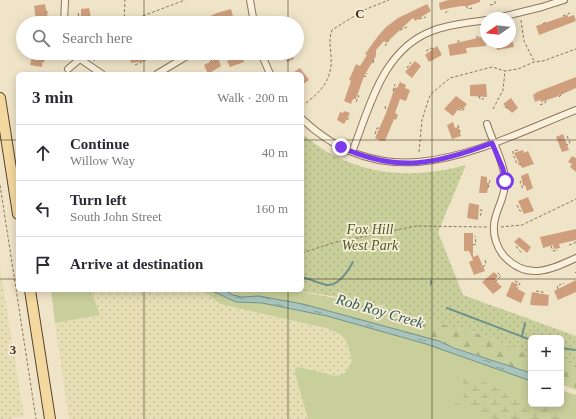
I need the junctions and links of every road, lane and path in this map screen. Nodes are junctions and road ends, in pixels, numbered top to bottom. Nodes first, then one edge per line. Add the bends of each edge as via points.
1 (65, 0) edge
2 (126, 0) edge
3 (185, 0) edge
4 (250, 0) edge
5 (389, 0) edge
6 (564, 0) edge
7 (495, 1) dead end
8 (490, 5) dead end
9 (466, 6) dead end
10 (472, 8) dead end
11 (449, 10) dead end
12 (46, 11) dead end
13 (78, 13) dead end
14 (445, 13) dead end
15 (516, 14) edge
16 (570, 14) dead end
17 (49, 15) dead end
18 (64, 16) edge
19 (79, 16) edge
20 (125, 16) edge
21 (143, 16) edge
22 (253, 16) edge
23 (563, 16) dead end
24 (426, 17) dead end
25 (419, 19) dead end
26 (521, 20) dead end
27 (480, 21) edge
28 (547, 21) dead end
29 (543, 24) dead end
30 (407, 27) dead end
31 (400, 30) dead end
32 (476, 37) dead end
33 (480, 37) dead end
34 (389, 40) dead end
35 (461, 40) dead end
36 (457, 42) dead end
37 (385, 46) dead end
38 (434, 48) dead end
39 (576, 49) edge
40 (426, 50) dead end
41 (374, 58) dead end
42 (43, 60) edge
43 (79, 60) edge
44 (81, 60) edge
45 (95, 60) edge
46 (180, 60) edge
47 (264, 60) edge
48 (142, 62) dead end
49 (411, 62) dead end
50 (534, 62) junction
51 (93, 63) dead end
52 (373, 63) dead end
53 (44, 64) dead end
54 (135, 65) dead end
55 (406, 68) dead end
56 (68, 69) dead end
57 (504, 71) junction
58 (99, 72) edge
59 (160, 72) edge
60 (269, 72) edge
61 (367, 73) dead end
62 (364, 76) dead end
63 (395, 84) dead end
64 (393, 91) dead end
65 (563, 93) dead end
66 (357, 95) dead end
67 (479, 96) dead end
68 (559, 97) dead end
69 (0, 98) edge
70 (484, 98) dead end
71 (546, 100) dead end
72 (356, 102) dead end
73 (304, 104) edge
74 (540, 105) dead end
75 (385, 106) dead end
76 (505, 107) dead end
77 (458, 108) dead end
78 (465, 108) dead end
79 (493, 109) dead end
80 (508, 109) dead end
81 (576, 110) edge
82 (386, 111) dead end
83 (350, 116) dead end
84 (347, 120) dead end
85 (304, 121) edge
86 (487, 124) dead end
87 (458, 125) dead end
88 (380, 128) dead end
89 (460, 132) dead end
90 (375, 134) dead end
91 (567, 136) dead end
92 (492, 143) junction
93 (567, 145) dead end
94 (518, 150) dead end
95 (352, 152) junction
96 (419, 152) dead end
97 (521, 164) dead end
98 (490, 180) dead end
99 (522, 181) dead end
100 (0, 185) edge
101 (488, 188) dead end
102 (523, 189) dead end
103 (576, 199) edge
104 (16, 201) edge
105 (517, 205) dead end
106 (480, 210) dead end
107 (522, 211) dead end
108 (480, 217) dead end
109 (490, 227) dead end
110 (498, 227) dead end
111 (475, 236) dead end
112 (575, 240) edge
113 (569, 244) dead end
114 (473, 245) dead end
115 (517, 246) dead end
116 (551, 246) dead end
117 (558, 250) dead end
118 (304, 252) edge
119 (522, 253) dead end
120 (576, 258) edge
121 (485, 259) dead end
122 (483, 267) dead end
123 (497, 272) dead end
124 (515, 281) dead end
125 (495, 282) dead end
126 (564, 283) dead end
127 (16, 289) edge
128 (517, 289) dead end
129 (558, 289) dead end
130 (536, 291) dead end
131 (16, 292) edge
132 (30, 292) edge
133 (543, 295) dead end
134 (36, 419) edge
135 (50, 419) edge

1 - 18 street
2 - 20 path
3 - 21 path
4 - 22 street
5 - 73 path via 364,10 332,30 330,76 322,90
6 - 15 street
7 - 8 path
9 - 10 path via 468,9
11 - 14 path
12 - 17 path
13 - 19 path
16 - 23 path
24 - 25 path
26 - 50 path via 526,45
27 - 95 street via 432,30 398,52 382,76
28 - 29 path
30 - 31 path
32 - 33 path
34 - 37 path
35 - 36 path
38 - 40 path
39 - 50 path
41 - 52 path
42 - 53 path
43 - 56 street
44 - 58 street
45 - 51 path
46 - 59 street
47 - 60 street
48 - 54 path
49 - 55 path
50 - 57 path via 518,69
57 - 79 path via 503,90
57 - 96 path via 492,67 456,75 431,94 422,120
61 - 62 path
63 - 64 path
65 - 68 path
66 - 72 path via 359,96
67 - 70 path via 480,99
69 - 104 main road
71 - 74 path
75 - 82 path
76 - 80 path
77 - 78 path via 462,111
81 - 92 street
83 - 84 path
85 - 95 street via 318,133
86 - 92 street
87 - 89 path
88 - 90 path via 377,128
91 - 93 path via 570,143
92 - 95 street via 454,157 429,162 384,161
92 - 120 street via 505,177 503,194 494,217 496,241 501,252 513,264 528,271 550,270
94 - 97 path via 513,154 517,164
98 - 101 path
99 - 102 path via 520,182
100 - 127 path
103 - 110 path via 522,225
105 - 107 path
106 - 108 path
109 - 118 path via 416,226 336,242
111 - 114 path via 476,244
112 - 113 path via 575,243
115 - 119 path
116 - 117 path via 553,251
121 - 122 path via 486,264
123 - 125 path via 501,276
124 - 128 path via 520,283
126 - 129 path via 557,286
130 - 133 path via 543,292
131 - 134 path
132 - 135 main road

